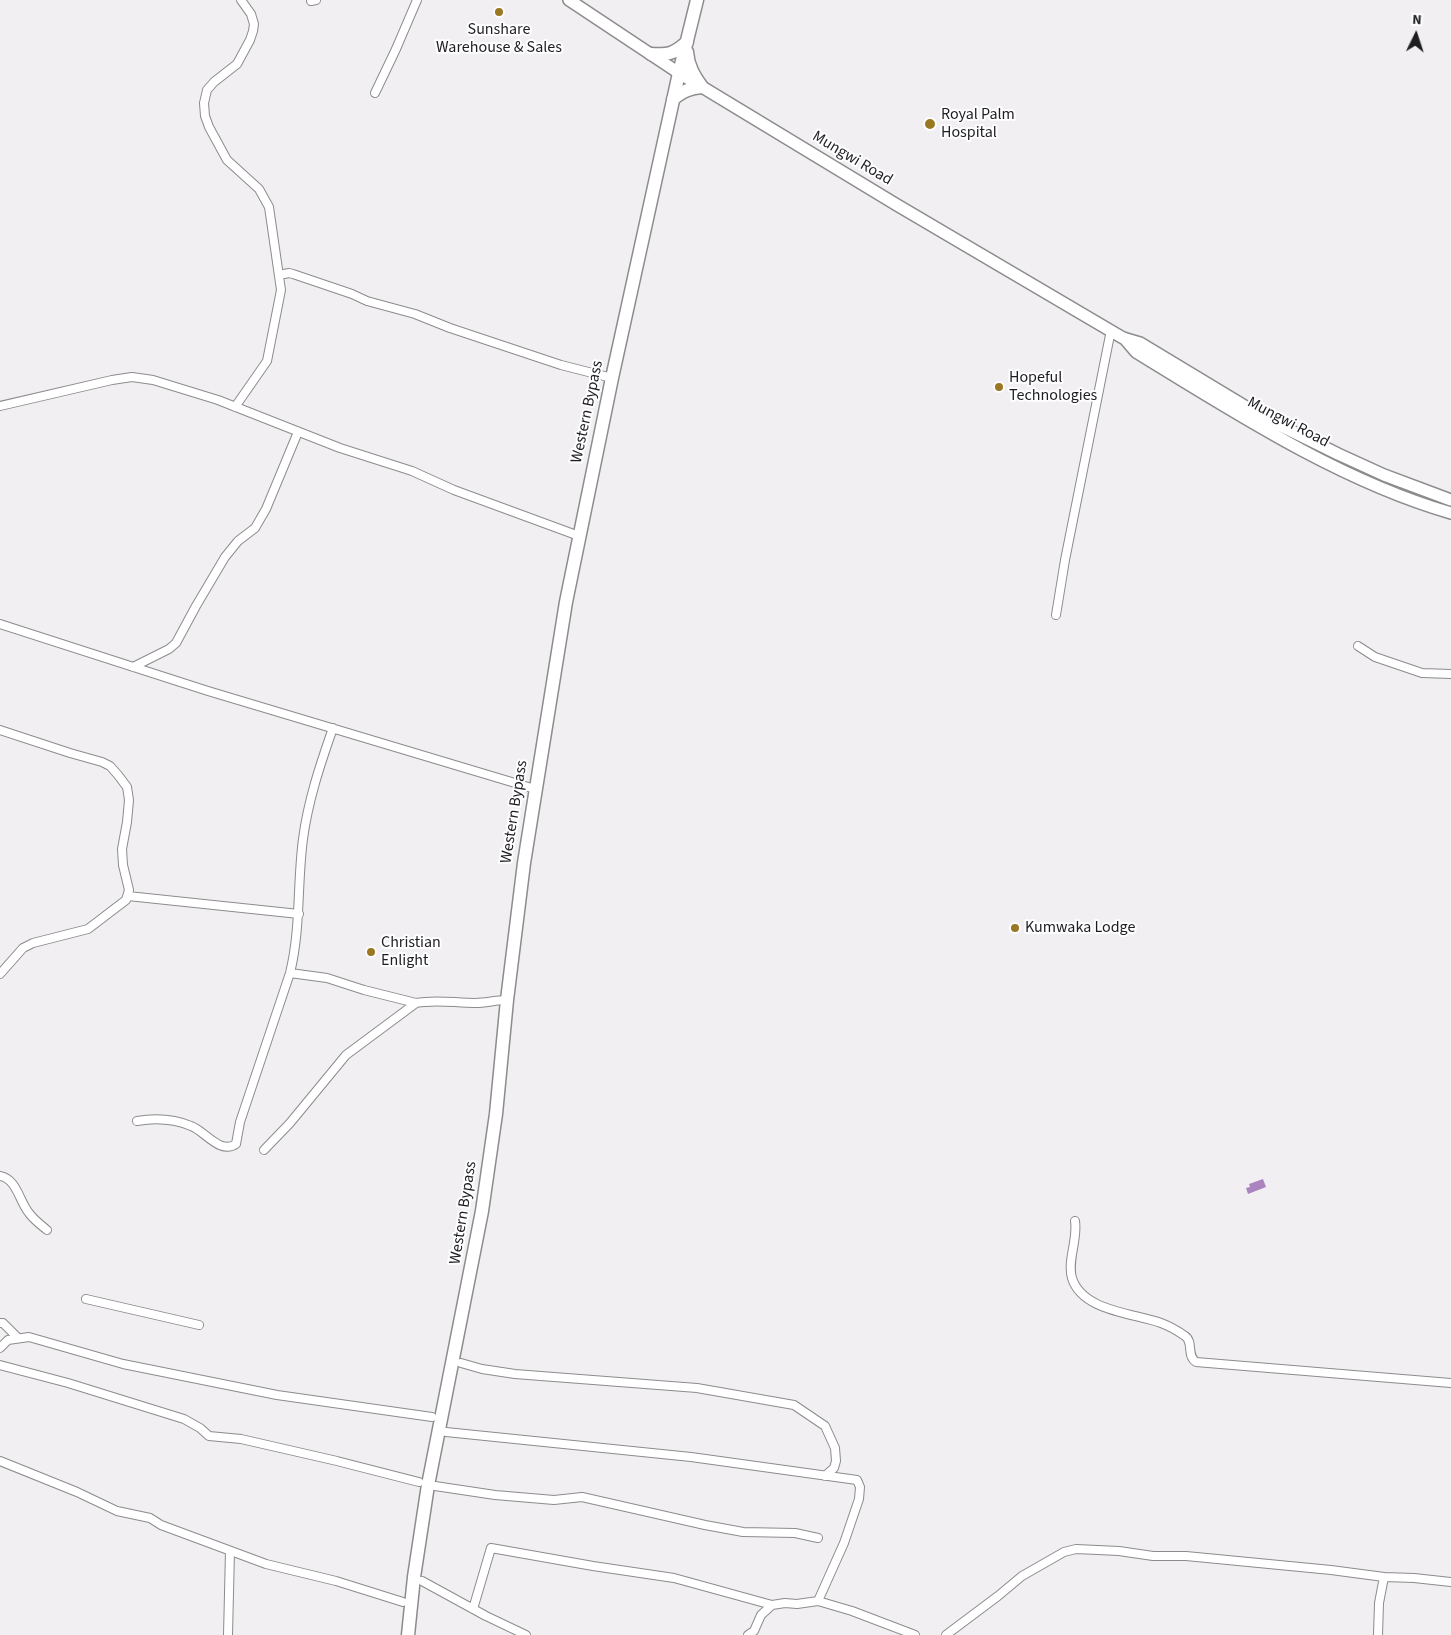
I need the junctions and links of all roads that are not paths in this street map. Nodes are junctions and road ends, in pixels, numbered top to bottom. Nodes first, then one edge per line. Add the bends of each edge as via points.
1 (241, 0) edge
2 (417, 0) edge
3 (569, 0) edge
4 (697, 0) edge
5 (687, 42) junction
6 (651, 54) junction
7 (679, 73) junction
8 (702, 87) junction
9 (375, 93) dead end
10 (673, 99) junction
11 (279, 275) junction
12 (1111, 330) junction
13 (1123, 338) junction
14 (612, 378) junction
15 (0, 406) edge
16 (235, 407) junction
17 (298, 432) junction
18 (1451, 500) edge
19 (1451, 513) edge
20 (579, 536) junction
21 (1056, 615) dead end
22 (0, 624) edge
23 (1358, 646) dead end
24 (133, 667) junction
25 (1451, 674) edge
26 (332, 728) junction
27 (0, 730) edge
28 (535, 789) junction
29 (128, 896) junction
30 (299, 914) junction
31 (290, 973) junction
32 (0, 974) edge
33 (507, 1000) junction
34 (416, 1003) junction
35 (137, 1121) dead end
36 (264, 1150) dead end
37 (0, 1176) edge
38 (1075, 1221) dead end
39 (48, 1230) dead end
40 (86, 1299) dead end
41 (0, 1323) edge
42 (199, 1325) dead end
43 (18, 1338) junction
44 (0, 1348) edge
45 (461, 1363) dead end
46 (0, 1365) edge
47 (1451, 1383) edge
48 (432, 1417) dead end
49 (446, 1432) dead end
50 (0, 1461) edge
51 (825, 1476) junction
52 (419, 1482) dead end
53 (435, 1486) dead end
54 (818, 1538) dead end
55 (230, 1550) junction
56 (1384, 1577) junction
57 (422, 1581) dead end
58 (1451, 1582) edge
59 (818, 1600) junction
60 (403, 1602) dead end
61 (772, 1605) junction
62 (473, 1609) junction
63 (228, 1635) edge
64 (408, 1635) edge
65 (526, 1635) edge
66 (748, 1635) edge
67 (915, 1635) edge
68 (946, 1635) edge
69 (1378, 1635) edge

1 - 11 street via 251,14 253,31 236,64 207,90 205,116 228,160 259,189 269,207
2 - 9 street
3 - 6 main road, Mungwi Road
4 - 5 main road, Western Bypass
5 - 6 main road via 677,51
5 - 7 main road, Western Bypass
5 - 8 main road via 689,66
6 - 7 main road, Mungwi Road
7 - 8 main road, Mungwi Road
7 - 10 main road, Western Bypass
8 - 10 main road via 682,92
8 - 12 main road, Mungwi Road
10 - 14 main road, Western Bypass
11 - 14 street via 293,274 561,365
11 - 16 street via 281,290 267,360
12 - 13 main road, Mungwi Road
12 - 21 street
13 - 18 main road, Mungwi Road via 1140,343 1261,416 1384,475
13 - 19 main road, Mungwi Road via 1136,352 1257,426 1379,486
14 - 20 main road, Western Bypass
15 - 16 street via 132,377 165,382
16 - 17 street
17 - 20 street via 403,468
17 - 24 street via 266,509 255,528 225,557 176,643
20 - 28 main road, Western Bypass
22 - 24 street
23 - 25 street via 1375,657 1422,673
24 - 26 street
26 - 28 street
26 - 30 street via 307,808
27 - 29 street via 102,762 118,775 129,800 122,849
28 - 33 main road, Western Bypass
29 - 30 street
29 - 32 street via 88,929 23,948
30 - 31 street
31 - 34 street via 327,978
31 - 35 street via 254,1077 236,1144 232,1147 220,1145 204,1132 182,1123 149,1119
33 - 34 street
33 - 64 main road, Western Bypass via 482,1211 430,1476
34 - 36 street via 346,1055
37 - 39 street via 11,1182 28,1212
38 - 47 street via 1071,1264 1078,1291 1098,1304 1164,1324 1186,1336 1191,1357 1196,1362
40 - 42 street
41 - 43 street
43 - 44 street via 8,1340
43 - 48 street via 29,1337 123,1364 277,1395
45 - 51 street via 516,1374 697,1388 794,1405 825,1426 836,1461 834,1468
46 - 52 street via 184,1419 209,1436 241,1439
49 - 51 street via 691,1457
50 - 55 street via 117,1511 150,1518
51 - 59 street via 857,1480 860,1487 844,1543
53 - 54 street via 554,1500 582,1497 743,1532 795,1533
55 - 60 street via 266,1564
55 - 63 street
56 - 58 street
56 - 68 street via 1186,1556 1076,1549 1064,1552 1022,1576
56 - 69 street
57 - 62 street
59 - 61 street
59 - 67 street
61 - 62 street via 674,1578 491,1548
61 - 66 street
62 - 65 street

